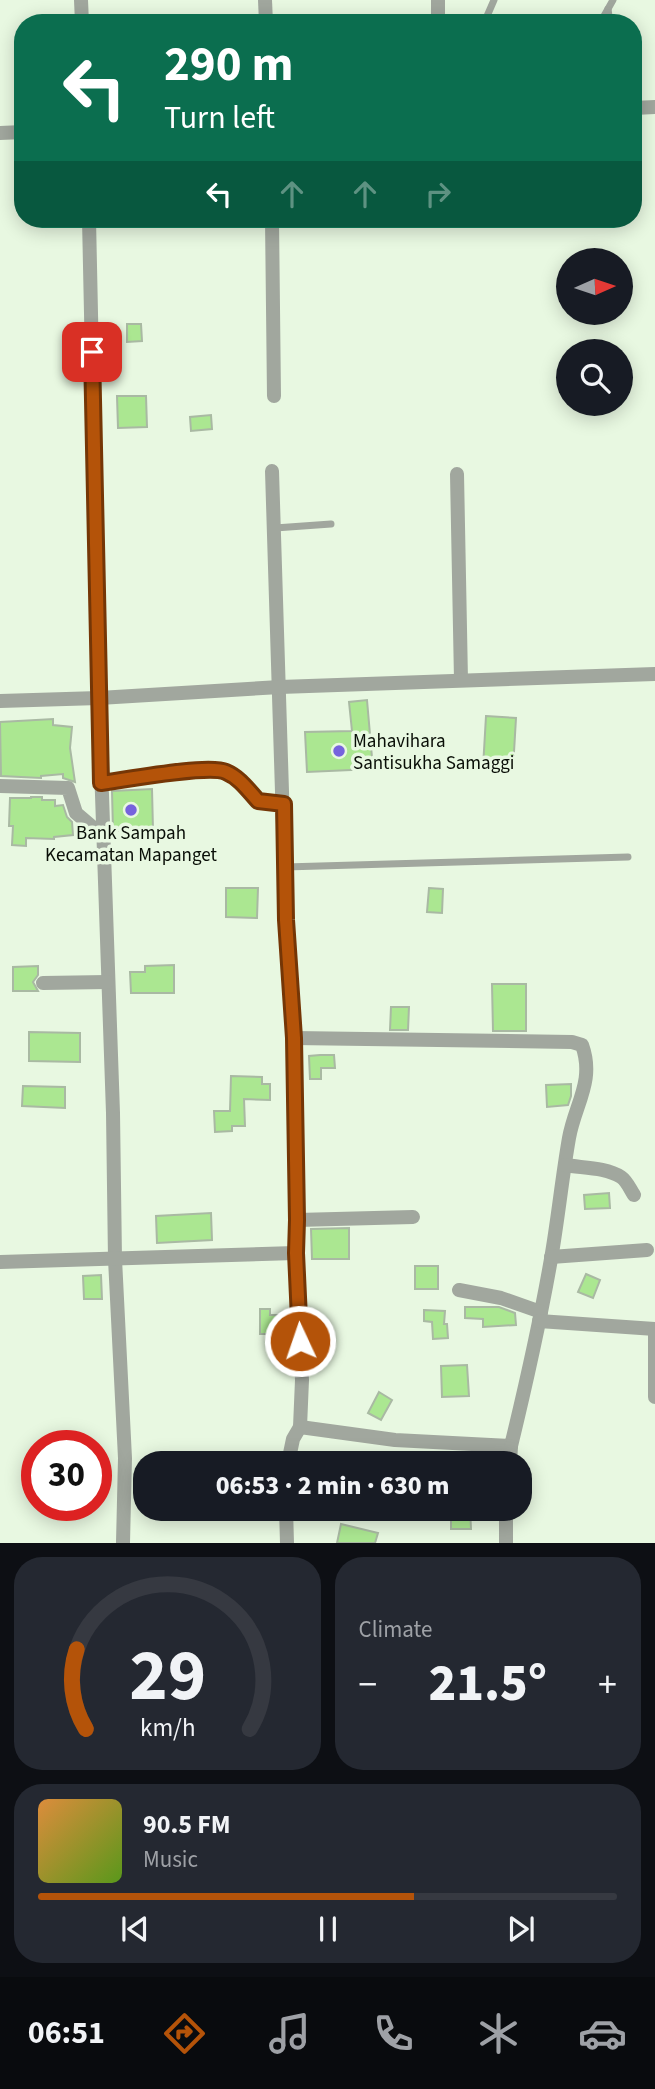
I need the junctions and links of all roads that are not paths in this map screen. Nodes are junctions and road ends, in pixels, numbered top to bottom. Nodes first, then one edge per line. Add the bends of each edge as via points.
1 (613, 0) edge
2 (608, 8) junction
3 (605, 14) edge
4 (609, 14) edge
5 (89, 228) edge
6 (272, 228) edge
7 (274, 396) dead end
8 (272, 471) dead end
9 (457, 474) dead end
10 (331, 524) dead end
11 (275, 528) junction
12 (655, 674) edge
13 (461, 680) junction
14 (280, 687) junction
15 (99, 698) junction
16 (0, 701) edge
17 (101, 783) junction
18 (0, 786) edge
19 (284, 804) junction
20 (103, 836) junction
21 (628, 857) dead end
22 (285, 867) junction
23 (107, 982) junction
24 (43, 983) dead end
25 (294, 1038) junction
26 (565, 1165) junction
27 (634, 1195) dead end
28 (413, 1217) dead end
29 (297, 1220) junction
30 (647, 1250) dead end
31 (296, 1253) junction
32 (551, 1257) junction
33 (114, 1259) junction
34 (0, 1262) edge
35 (459, 1290) dead end
36 (540, 1317) junction
37 (655, 1329) edge
38 (655, 1397) edge
39 (300, 1427) junction
40 (511, 1446) junction
41 (290, 1451) edge
42 (511, 1451) edge
43 (286, 1521) edge
44 (506, 1521) edge
45 (123, 1543) edge
46 (286, 1543) edge
47 (506, 1543) edge

1 - 2 lane
2 - 3 lane
2 - 4 lane
5 - 15 street
6 - 7 street
8 - 11 street
9 - 13 street
10 - 11 lane
11 - 14 street
12 - 13 street
13 - 14 street
14 - 15 street
14 - 19 street
15 - 16 street
15 - 17 street
17 - 19 street via 217,770 244,783 258,801
17 - 20 street
18 - 20 street via 68,788 76,813
19 - 22 street
20 - 23 street
21 - 22 lane
22 - 25 street
23 - 24 street
23 - 33 street
25 - 26 street via 582,1045 586,1081
25 - 29 street
26 - 27 street via 610,1172 624,1180
26 - 32 street
28 - 29 street
29 - 31 street
30 - 32 street
31 - 33 street
31 - 39 street
32 - 36 street
33 - 34 street
33 - 45 street via 124,1458
35 - 36 street via 501,1298
36 - 37 street
36 - 40 street
37 - 38 street
39 - 40 street via 395,1440
39 - 41 street
40 - 42 street
43 - 46 street
44 - 47 street

